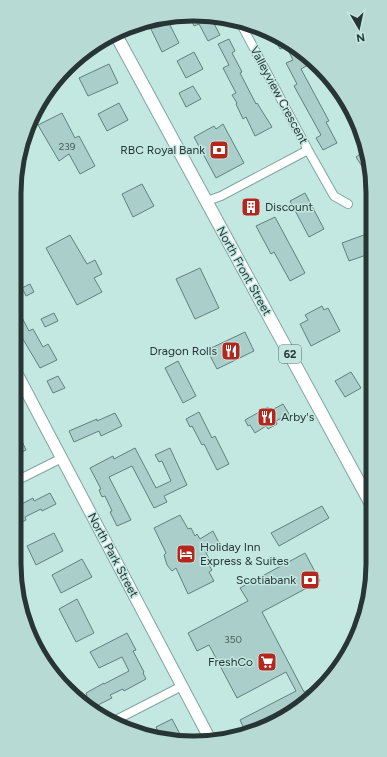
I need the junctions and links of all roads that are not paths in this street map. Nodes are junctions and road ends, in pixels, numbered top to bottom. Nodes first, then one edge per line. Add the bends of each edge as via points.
1 (243, 28) edge
2 (118, 39) edge
3 (308, 150) junction
4 (207, 201) junction
5 (348, 204) dead end
6 (21, 381) edge
7 (62, 458) junction
8 (21, 478) edge
9 (366, 495) edge
10 (182, 686) junction
11 (118, 719) edge
12 (208, 736) edge

1 - 3 street, Valleyview Crescent
2 - 4 main road, North Front Street / 62
3 - 4 street, Valleyview Crescent
3 - 5 street via 334,196
4 - 9 main road, North Front Street / 62
6 - 7 street, North Park Street
7 - 8 street
7 - 10 street, North Park Street
10 - 11 street
10 - 12 street, North Park Street

